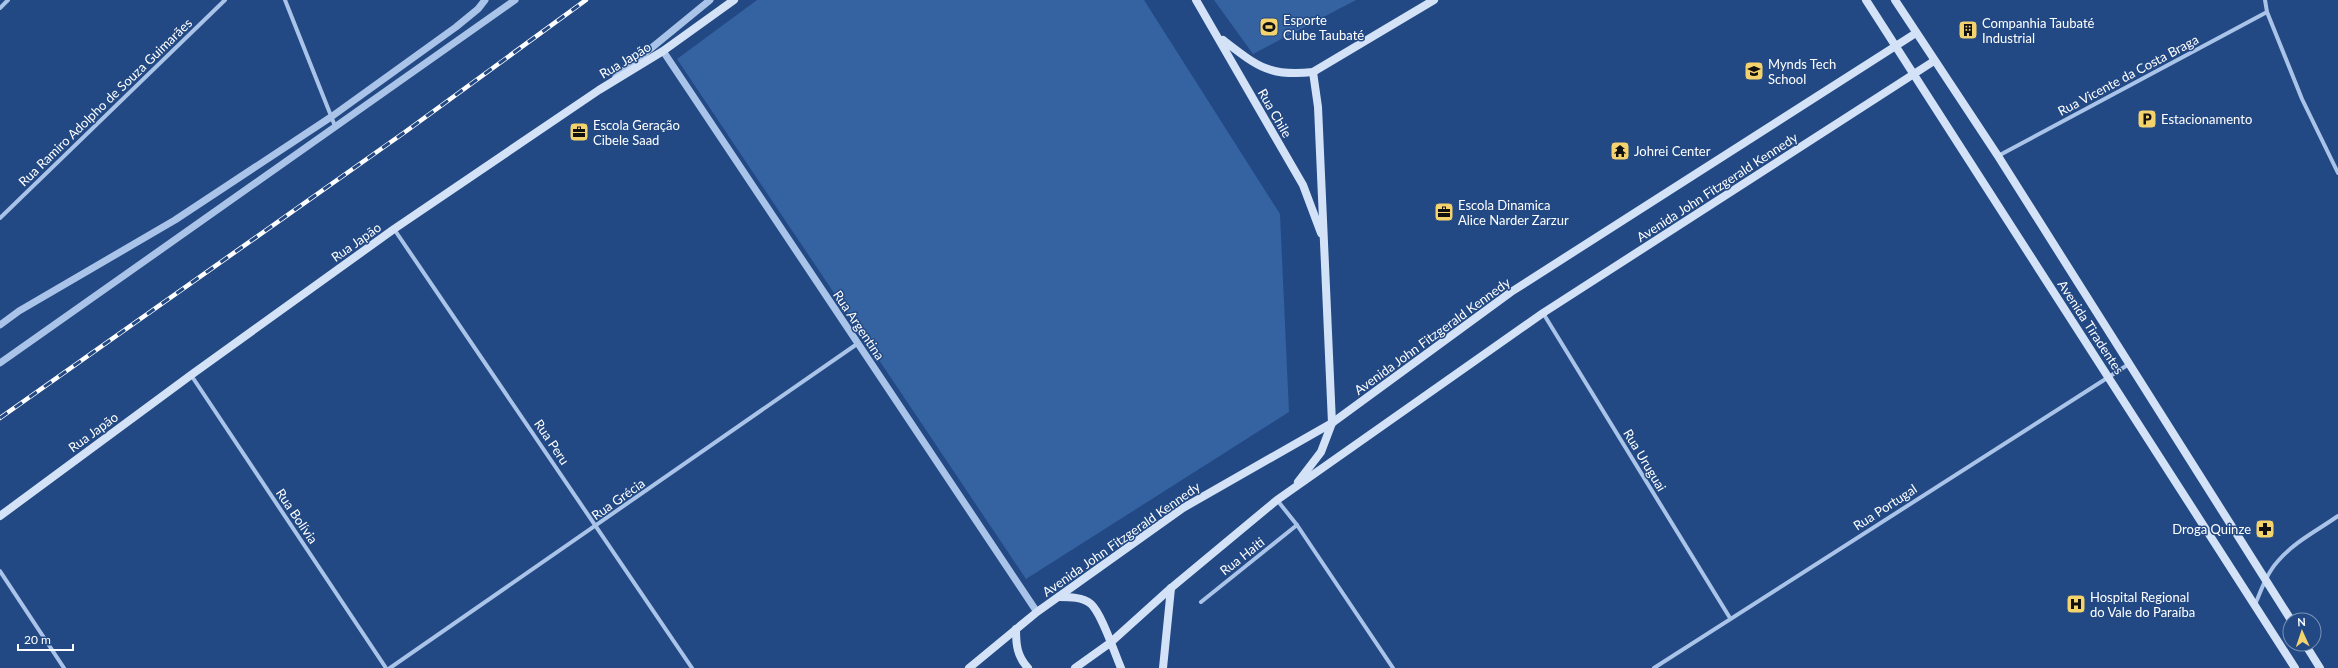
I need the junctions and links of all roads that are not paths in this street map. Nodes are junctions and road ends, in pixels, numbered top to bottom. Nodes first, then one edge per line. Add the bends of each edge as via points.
1 (8, 0) edge
2 (225, 0) edge
3 (285, 0) edge
4 (485, 0) edge
5 (515, 0) edge
6 (710, 0) edge
7 (734, 0) edge
8 (1196, 0) edge
9 (1434, 0) edge
10 (1866, 0) edge
11 (1895, 0) edge
12 (2265, 0) edge
13 (0, 8) edge
14 (2267, 12) junction
15 (1916, 33) junction
16 (1220, 37) junction
17 (1896, 47) junction
18 (663, 51) junction
19 (1934, 61) junction
20 (1313, 72) junction
21 (1913, 74) junction
22 (599, 90) junction
23 (331, 117) junction
24 (335, 126) junction
25 (1998, 156) junction
26 (2338, 173) edge
27 (0, 218) edge
28 (394, 229) junction
29 (1324, 242) junction
30 (1543, 313) junction
31 (0, 324) edge
32 (857, 344) junction
33 (0, 362) edge
34 (2129, 364) junction
35 (191, 375) junction
36 (2109, 377) junction
37 (1332, 423) junction
38 (1293, 489) junction
39 (1277, 500) junction
40 (0, 516) edge
41 (2338, 516) edge
42 (1297, 525) junction
43 (597, 526) junction
44 (0, 571) edge
45 (2265, 580) junction
46 (1171, 588) junction
47 (1059, 597) junction
48 (1200, 602) dead end
49 (2255, 607) junction
50 (1037, 612) junction
51 (2285, 612) edge
52 (1730, 618) junction
53 (1016, 629) junction
54 (1110, 643) junction
55 (2310, 652) edge
56 (64, 668) edge
57 (386, 668) edge
58 (390, 668) edge
59 (692, 668) edge
60 (969, 668) edge
61 (1028, 668) edge
62 (1075, 668) edge
63 (1121, 668) edge
64 (1163, 668) edge
65 (1393, 668) edge
66 (1654, 668) edge
67 (2295, 668) edge
68 (2320, 668) edge

1 - 13 street
2 - 27 street, Rua Ramiro Adolpho de Souza Guimarães
3 - 23 street
4 - 23 street via 456,27
5 - 24 street
6 - 22 street
7 - 18 main road, Rua Japão
8 - 16 main road, Rua Chile
9 - 20 main road
10 - 17 main road, Avenida Tiradentes
11 - 15 main road, Avenida Tiradentes
12 - 14 street
14 - 25 street, Rua Vicente da Costa Braga
14 - 26 street via 2302,99
15 - 17 main road, Avenida John Fitzgerald Kennedy
15 - 19 main road, Avenida Tiradentes
16 - 20 main road via 1266,70 1291,74
16 - 29 main road, Rua Chile via 1303,185
17 - 21 main road, Avenida Tiradentes
17 - 37 main road, Avenida John Fitzgerald Kennedy via 1511,292
18 - 22 main road, Rua Japão
18 - 32 street, Rua Argentina
19 - 21 main road, Avenida John Fitzgerald Kennedy
19 - 25 main road, Avenida Tiradentes
20 - 29 main road, Rua Chile via 1318,107
21 - 30 main road, Avenida John Fitzgerald Kennedy
21 - 36 main road, Avenida Tiradentes
22 - 28 main road, Rua Japão
23 - 24 street
23 - 31 street via 175,220
24 - 33 street
25 - 34 main road, Avenida Tiradentes
28 - 35 main road, Rua Japão
28 - 43 street, Rua Peru
29 - 37 main road, Rua Chile
30 - 38 main road, Avenida John Fitzgerald Kennedy
30 - 52 street, Rua Uruguai
32 - 43 street, Rua Grécia
32 - 50 street, Rua Argentina
34 - 36 street, Rua Portugal
34 - 45 main road, Avenida Tiradentes
35 - 40 main road, Rua Japão
35 - 57 street, Rua Bolívia
36 - 49 main road, Avenida Tiradentes
36 - 52 street, Rua Portugal
37 - 38 main road via 1321,452
37 - 47 main road, Avenida John Fitzgerald Kennedy via 1183,508
38 - 39 main road, Avenida John Fitzgerald Kennedy
39 - 42 street
39 - 46 main road, Avenida John Fitzgerald Kennedy
41 - 45 street via 2277,561
42 - 48 street, Rua Haiti
42 - 65 street
43 - 58 street, Rua Grécia
43 - 59 street, Rua Peru
44 - 56 street
45 - 49 street
45 - 51 main road, Avenida Tiradentes
46 - 54 main road, Avenida John Fitzgerald Kennedy
46 - 64 main road
47 - 50 main road, Avenida John Fitzgerald Kennedy
47 - 54 main road via 1091,603 1100,616
49 - 67 main road, Avenida Tiradentes
50 - 53 main road, Avenida John Fitzgerald Kennedy
52 - 66 street, Rua Portugal
53 - 60 main road, Avenida John Fitzgerald Kennedy
53 - 61 main road via 1016,645 1020,659
54 - 62 main road, Avenida John Fitzgerald Kennedy
54 - 63 main road
55 - 68 main road

